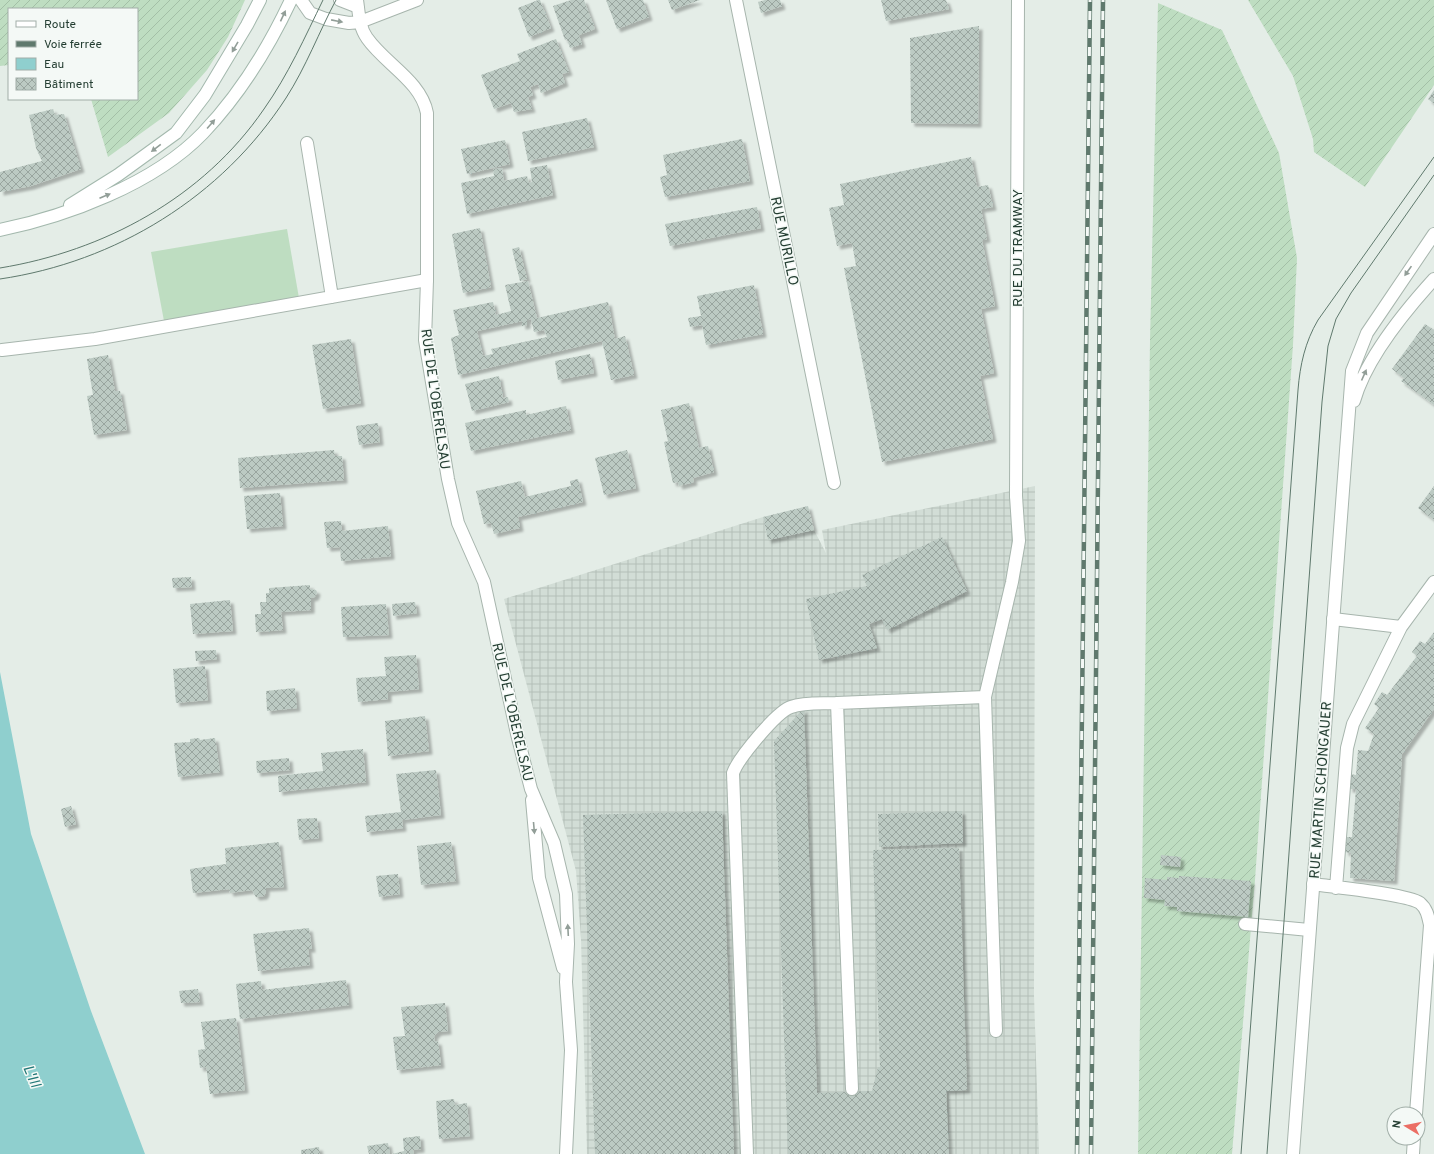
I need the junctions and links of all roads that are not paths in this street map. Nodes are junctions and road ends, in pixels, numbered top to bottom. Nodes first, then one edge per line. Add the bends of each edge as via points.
1 (260, 0) edge
2 (291, 0) edge
3 (301, 0) edge
4 (340, 0) edge
5 (418, 0) edge
6 (736, 0) edge
7 (1018, 0) edge
8 (357, 4) edge
9 (360, 22) junction
10 (307, 143) dead end
11 (55, 215) junction
12 (0, 230) edge
13 (1433, 238) edge
14 (1434, 279) edge
15 (427, 280) junction
16 (332, 297) junction
17 (2, 350) dead end
18 (1347, 425) junction
19 (834, 483) dead end
20 (1434, 582) edge
21 (1333, 619) junction
22 (1401, 627) junction
23 (985, 697) junction
24 (837, 703) junction
25 (531, 789) junction
26 (1313, 884) junction
27 (1336, 888) junction
28 (1245, 924) dead end
29 (1309, 930) junction
30 (566, 982) junction
31 (996, 1031) dead end
32 (852, 1089) dead end
33 (1417, 1106) edge
34 (566, 1154) edge
35 (747, 1154) edge
36 (1293, 1154) edge

1 -> 11 street via 205,96 176,132 118,175
11 -> 2 street via 88,204 138,180 181,152 202,134 244,85 274,36
3 -> 9 street via 310,13 349,23
4 - 8 street
5 - 9 street
6 - 19 street, RUE MURILLO
7 - 23 street, RUE DU TRAMWAY via 1018,541
8 - 9 street, RUE DE L'OBERELSAU
9 - 15 street, RUE DE L'OBERELSAU via 366,38 421,94 425,103
10 - 16 street
11 - 12 street
13 -> 18 street, RUE MARTIN SCHONGAUER via 1367,333 1358,352 1351,378
18 -> 14 street, RUE MARTIN SCHONGAUER via 1365,370 1397,324
15 - 16 street
15 - 25 street, RUE DE L'OBERELSAU via 425,340 454,511 484,582
16 - 17 street via 95,339
18 - 21 street, RUE MARTIN SCHONGAUER
20 - 22 street
21 - 22 street
21 - 26 street, RUE MARTIN SCHONGAUER
22 - 27 street via 1353,724 1347,748
23 - 24 street
23 - 31 street, RUE DU TRAMWAY
24 - 32 street
24 - 35 street via 786,709 742,757 733,773
25 -> 30 street, RUE DE L'OBERELSAU via 539,878
30 -> 25 street, RUE DE L'OBERELSAU via 566,894 554,843
26 - 27 street
26 - 29 street, RUE MARTIN SCHONGAUER
27 - 33 street via 1419,902 1426,909 1430,925
28 - 29 street
29 - 36 street, RUE MARTIN SCHONGAUER
30 - 34 street, RUE DE L'OBERELSAU via 571,1050

